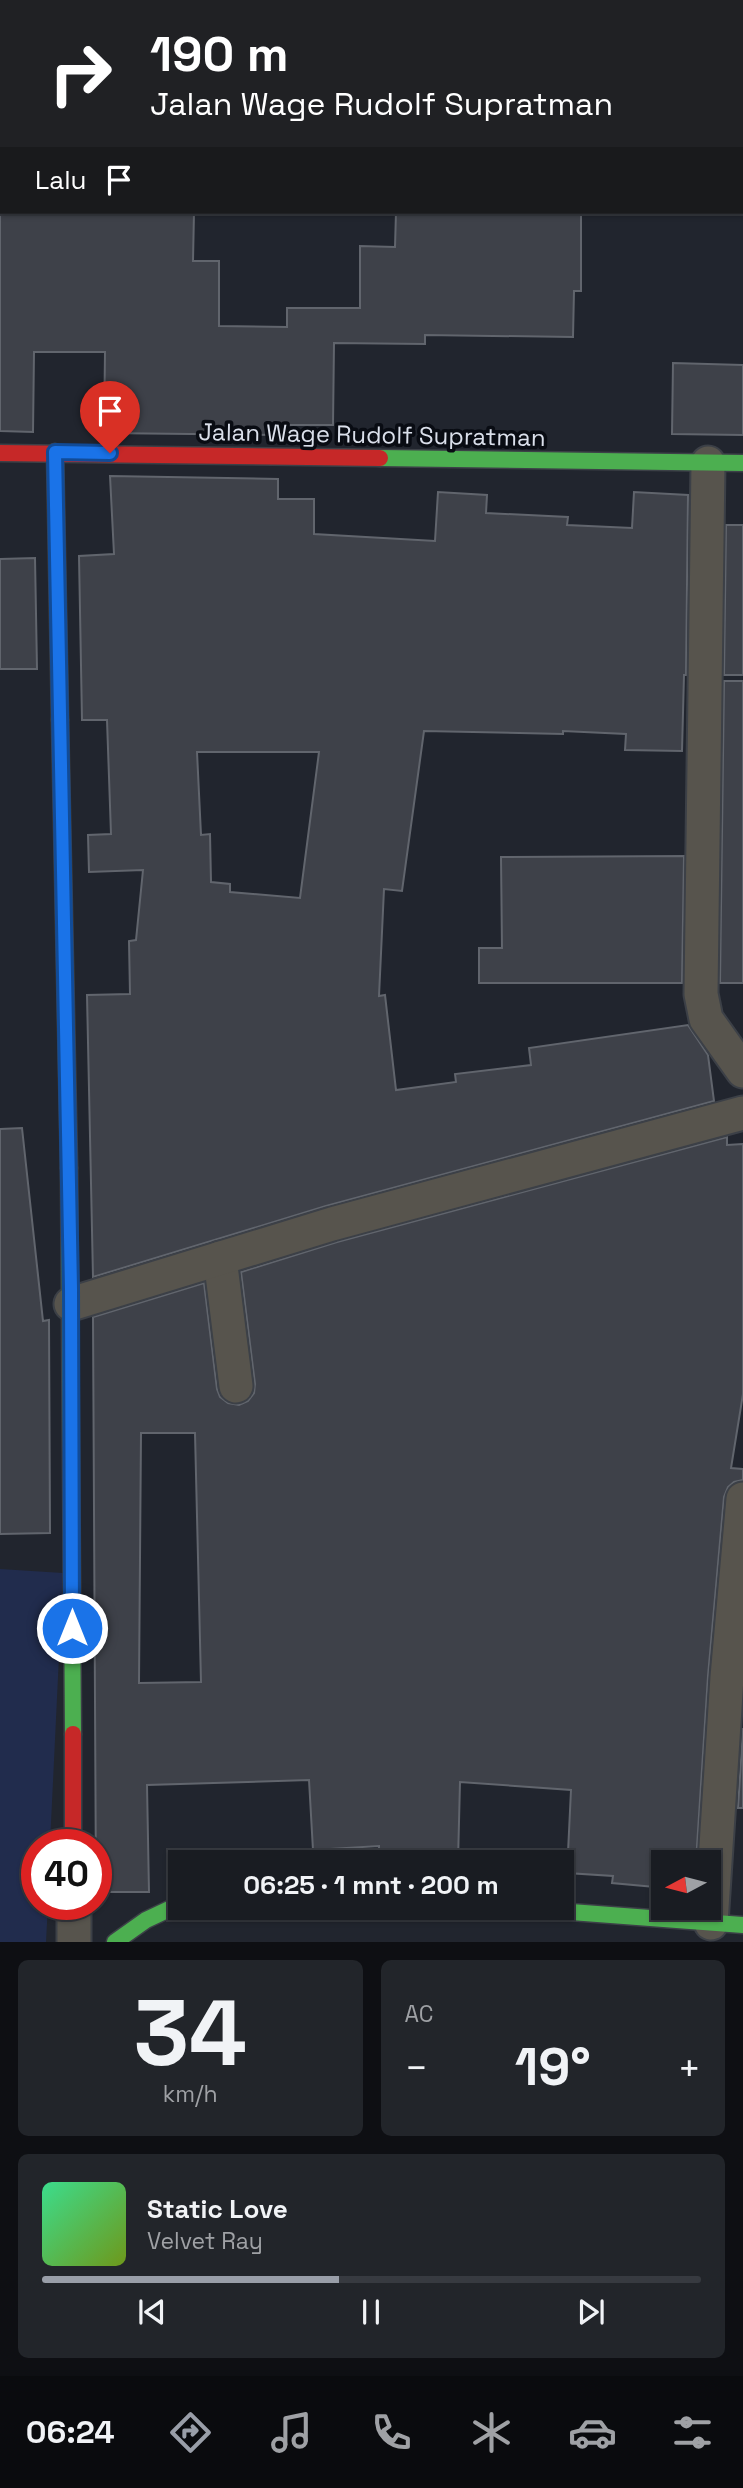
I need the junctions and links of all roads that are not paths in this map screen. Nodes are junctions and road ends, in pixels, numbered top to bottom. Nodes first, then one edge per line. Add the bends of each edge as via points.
1 (55, 452) junction
2 (0, 453) edge
3 (708, 463) junction
4 (743, 463) edge
5 (743, 1071) edge
6 (743, 1113) edge
7 (220, 1258) junction
8 (71, 1297) junction
9 (236, 1386) dead end
10 (743, 1499) edge
11 (74, 1829) edge
12 (168, 1908) edge
13 (574, 1912) edge
14 (727, 1924) edge
15 (115, 1942) edge

1 - 2 street, Jalan Wage Rudolf Supratman
1 - 3 street, Jalan Wage Rudolf Supratman
1 - 8 street
3 - 4 street, Jalan Wage Rudolf Supratman
3 - 5 street via 701,995 706,1019
6 - 7 street
7 - 8 street
7 - 9 street
8 - 11 street
10 - 14 street via 727,1677
12 - 15 street
13 - 14 street

